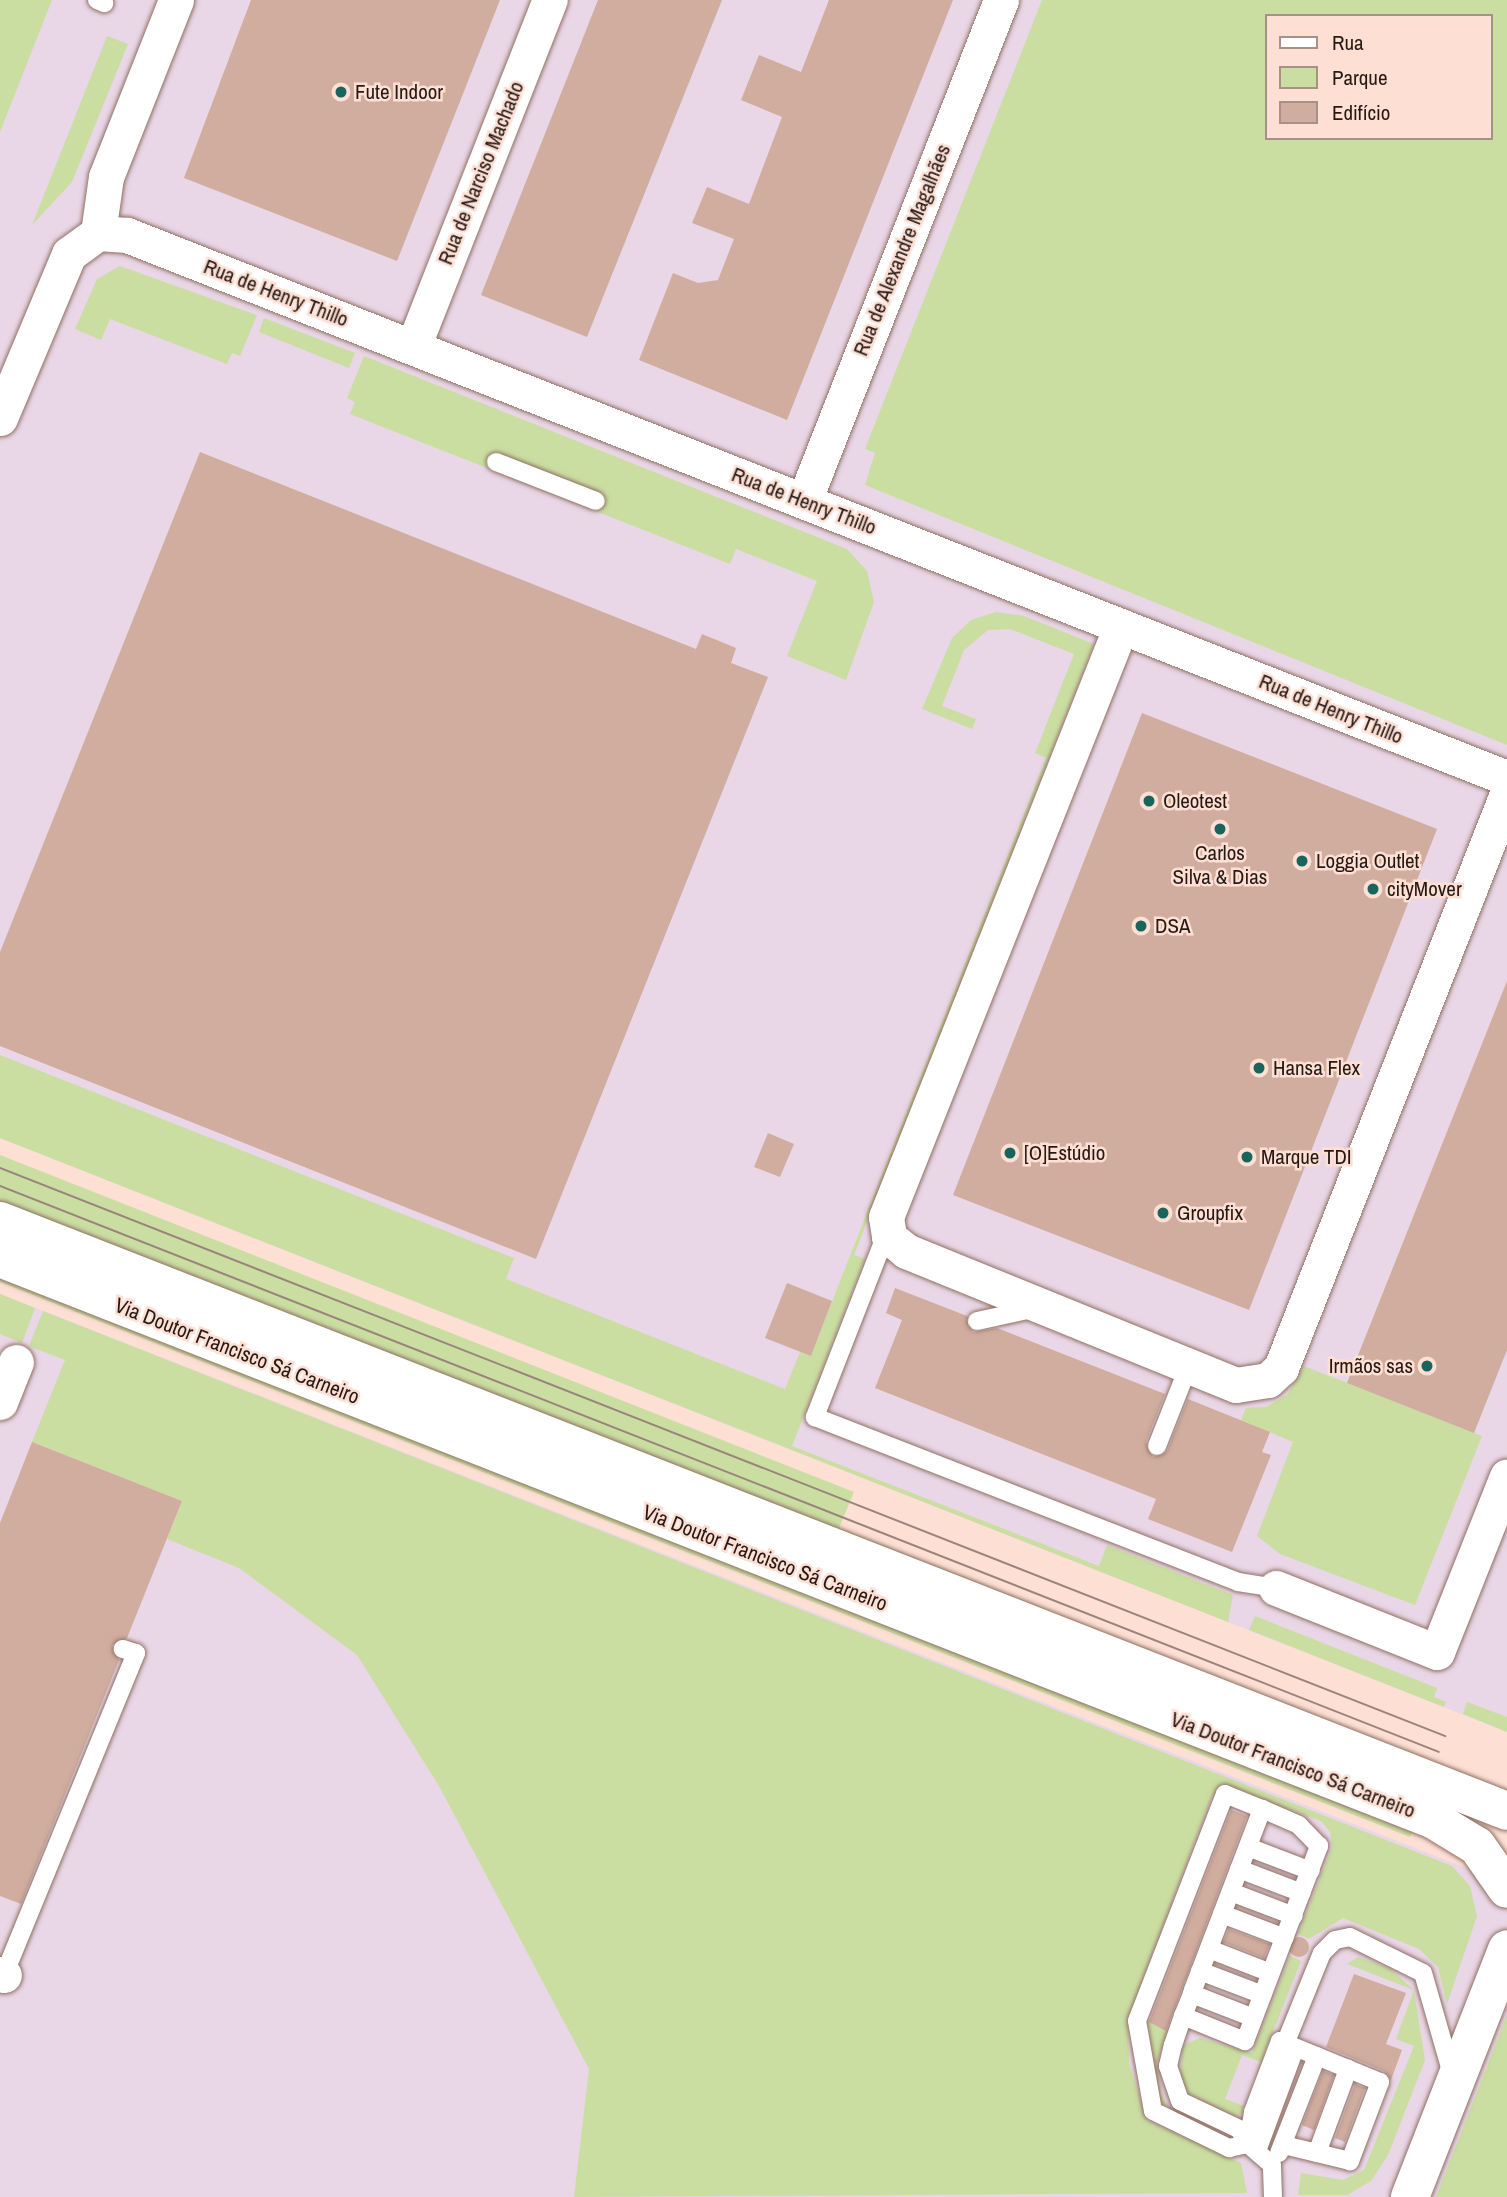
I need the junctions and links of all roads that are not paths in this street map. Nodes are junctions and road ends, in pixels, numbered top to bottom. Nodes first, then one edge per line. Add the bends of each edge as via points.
1 (176, 0) edge
2 (550, 0) edge
3 (1001, 0) edge
4 (98, 233) junction
5 (413, 347) junction
6 (0, 418) edge
7 (496, 462) dead end
8 (596, 501) dead end
9 (804, 501) junction
10 (1121, 626) junction
11 (1507, 778) edge
12 (1507, 794) edge
13 (0, 1221) edge
14 (887, 1233) junction
15 (0, 1258) edge
16 (1043, 1306) junction
17 (978, 1321) dead end
18 (16, 1362) dead end
19 (1189, 1366) junction
20 (0, 1402) edge
21 (1157, 1446) dead end
22 (1507, 1476) edge
23 (1276, 1588) joint
24 (123, 1648) dead end
25 (1262, 1809) junction
26 (1507, 1811) edge
27 (1248, 1847) junction
28 (1239, 1869) junction
29 (1311, 1871) junction
30 (1507, 1888) edge
31 (1231, 1892) junction
32 (1302, 1893) junction
33 (1222, 1914) junction
34 (1294, 1916) junction
35 (1285, 1938) junction
36 (1209, 1949) junction
37 (1507, 1949) edge
38 (1200, 1971) junction
39 (1271, 1973) junction
40 (2, 1975) edge
41 (1192, 1994) junction
42 (1263, 1995) junction
43 (1183, 2017) junction
44 (1254, 2018) junction
45 (1290, 2046) junction
46 (1322, 2058) junction
47 (1354, 2071) junction
48 (1454, 2084) junction
49 (1290, 2146) junction
50 (1253, 2147) junction
51 (1322, 2154) junction
52 (1272, 2165) junction
53 (1273, 2197) edge
54 (1410, 2197) edge

1 - 4 street via 106,177
2 - 5 street, Rua de Narciso Machado
3 - 9 street, Rua de Alexandre Magalhães
4 - 5 street, Rua de Henry Thillo via 127,235
4 - 6 street via 81,242 58,272
5 - 9 street, Rua de Henry Thillo
7 - 8 lane
9 - 10 street, Rua de Henry Thillo
10 - 11 street, Rua de Henry Thillo
10 - 14 street via 886,1217
12 - 19 street via 1282,1368 1252,1385
13 - 26 main road, Via Doutor Francisco Sá Carneiro via 1446,1791
14 - 16 street via 906,1251
14 - 23 lane via 815,1417 1238,1582
15 - 30 main road, Via Doutor Francisco Sá Carneiro via 1434,1821 1477,1846
16 - 17 lane
16 - 19 street
18 - 20 street
19 - 21 lane
22 - 23 street via 1437,1651
24 - 40 lane via 136,1653 115,1689
25 - 27 lane
25 - 29 lane via 1316,1838
25 - 50 lane via 1225,1794 1137,2021 1153,2111 1229,2148
27 - 28 lane
27 - 29 lane
28 - 31 lane
28 - 32 lane
29 - 32 lane
31 - 33 lane
31 - 34 lane
32 - 34 lane
33 - 35 lane
33 - 36 lane
34 - 35 lane
35 - 39 lane
36 - 38 lane
36 - 39 lane
37 - 48 main road
38 - 41 lane
38 - 42 lane
39 - 42 lane
41 - 43 lane
41 - 44 lane
42 - 44 lane
43 - 44 lane via 1245,2040
43 - 50 lane via 1168,2066 1171,2088 1180,2101 1239,2129
45 - 46 lane
45 - 48 lane via 1322,1953 1335,1940 1350,1937 1423,1973
45 - 50 lane via 1280,2042 1257,2101
46 - 47 lane
46 - 49 lane
47 - 51 lane
47 - 51 lane via 1380,2082 1350,2161
48 - 54 main road
49 - 51 lane
49 - 52 lane
50 - 52 lane
52 - 53 lane

